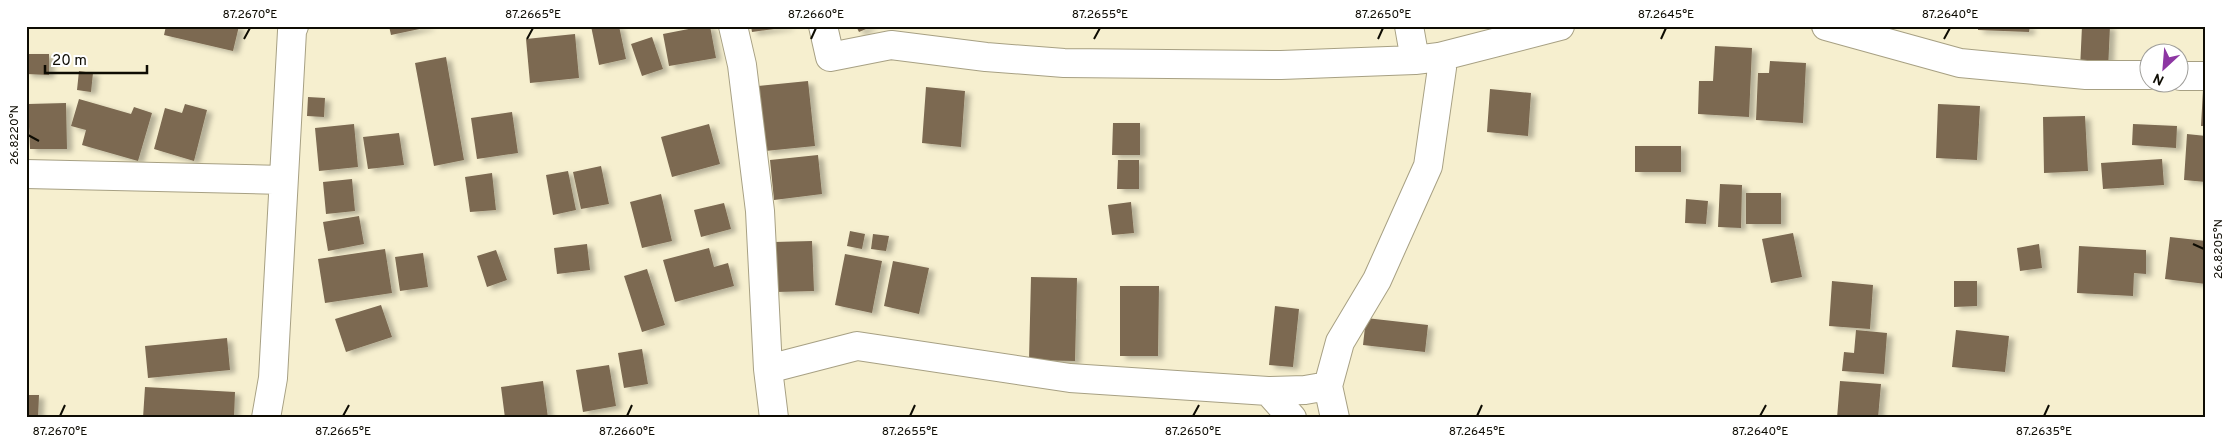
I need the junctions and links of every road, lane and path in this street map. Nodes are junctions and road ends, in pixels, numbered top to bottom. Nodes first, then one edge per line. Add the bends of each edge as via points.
1 (294, 26) edge
2 (733, 26) edge
3 (823, 26) edge
4 (1409, 26) edge
5 (1560, 26) edge
6 (1826, 26) edge
7 (1427, 59) junction
8 (2140, 75) edge
9 (2190, 76) edge
10 (2206, 76) edge
11 (26, 174) edge
12 (283, 180) junction
13 (768, 368) junction
14 (1328, 386) junction
15 (1268, 391) junction
16 (266, 418) edge
17 (774, 418) edge
18 (1292, 418) edge
19 (1336, 418) edge

1 - 12 street
2 - 13 street via 742,65 760,211
3 - 7 street via 830,57 891,45 1064,63 1282,65
4 - 7 street
5 - 7 street
6 - 8 street via 1960,63 2086,75
7 - 14 street via 1442,68 1428,166 1377,280 1340,342
9 - 10 street
11 - 12 street
12 - 16 street via 273,378
13 - 15 street via 857,346 1070,378
13 - 17 street
14 - 15 street
14 - 19 street
15 - 18 street

